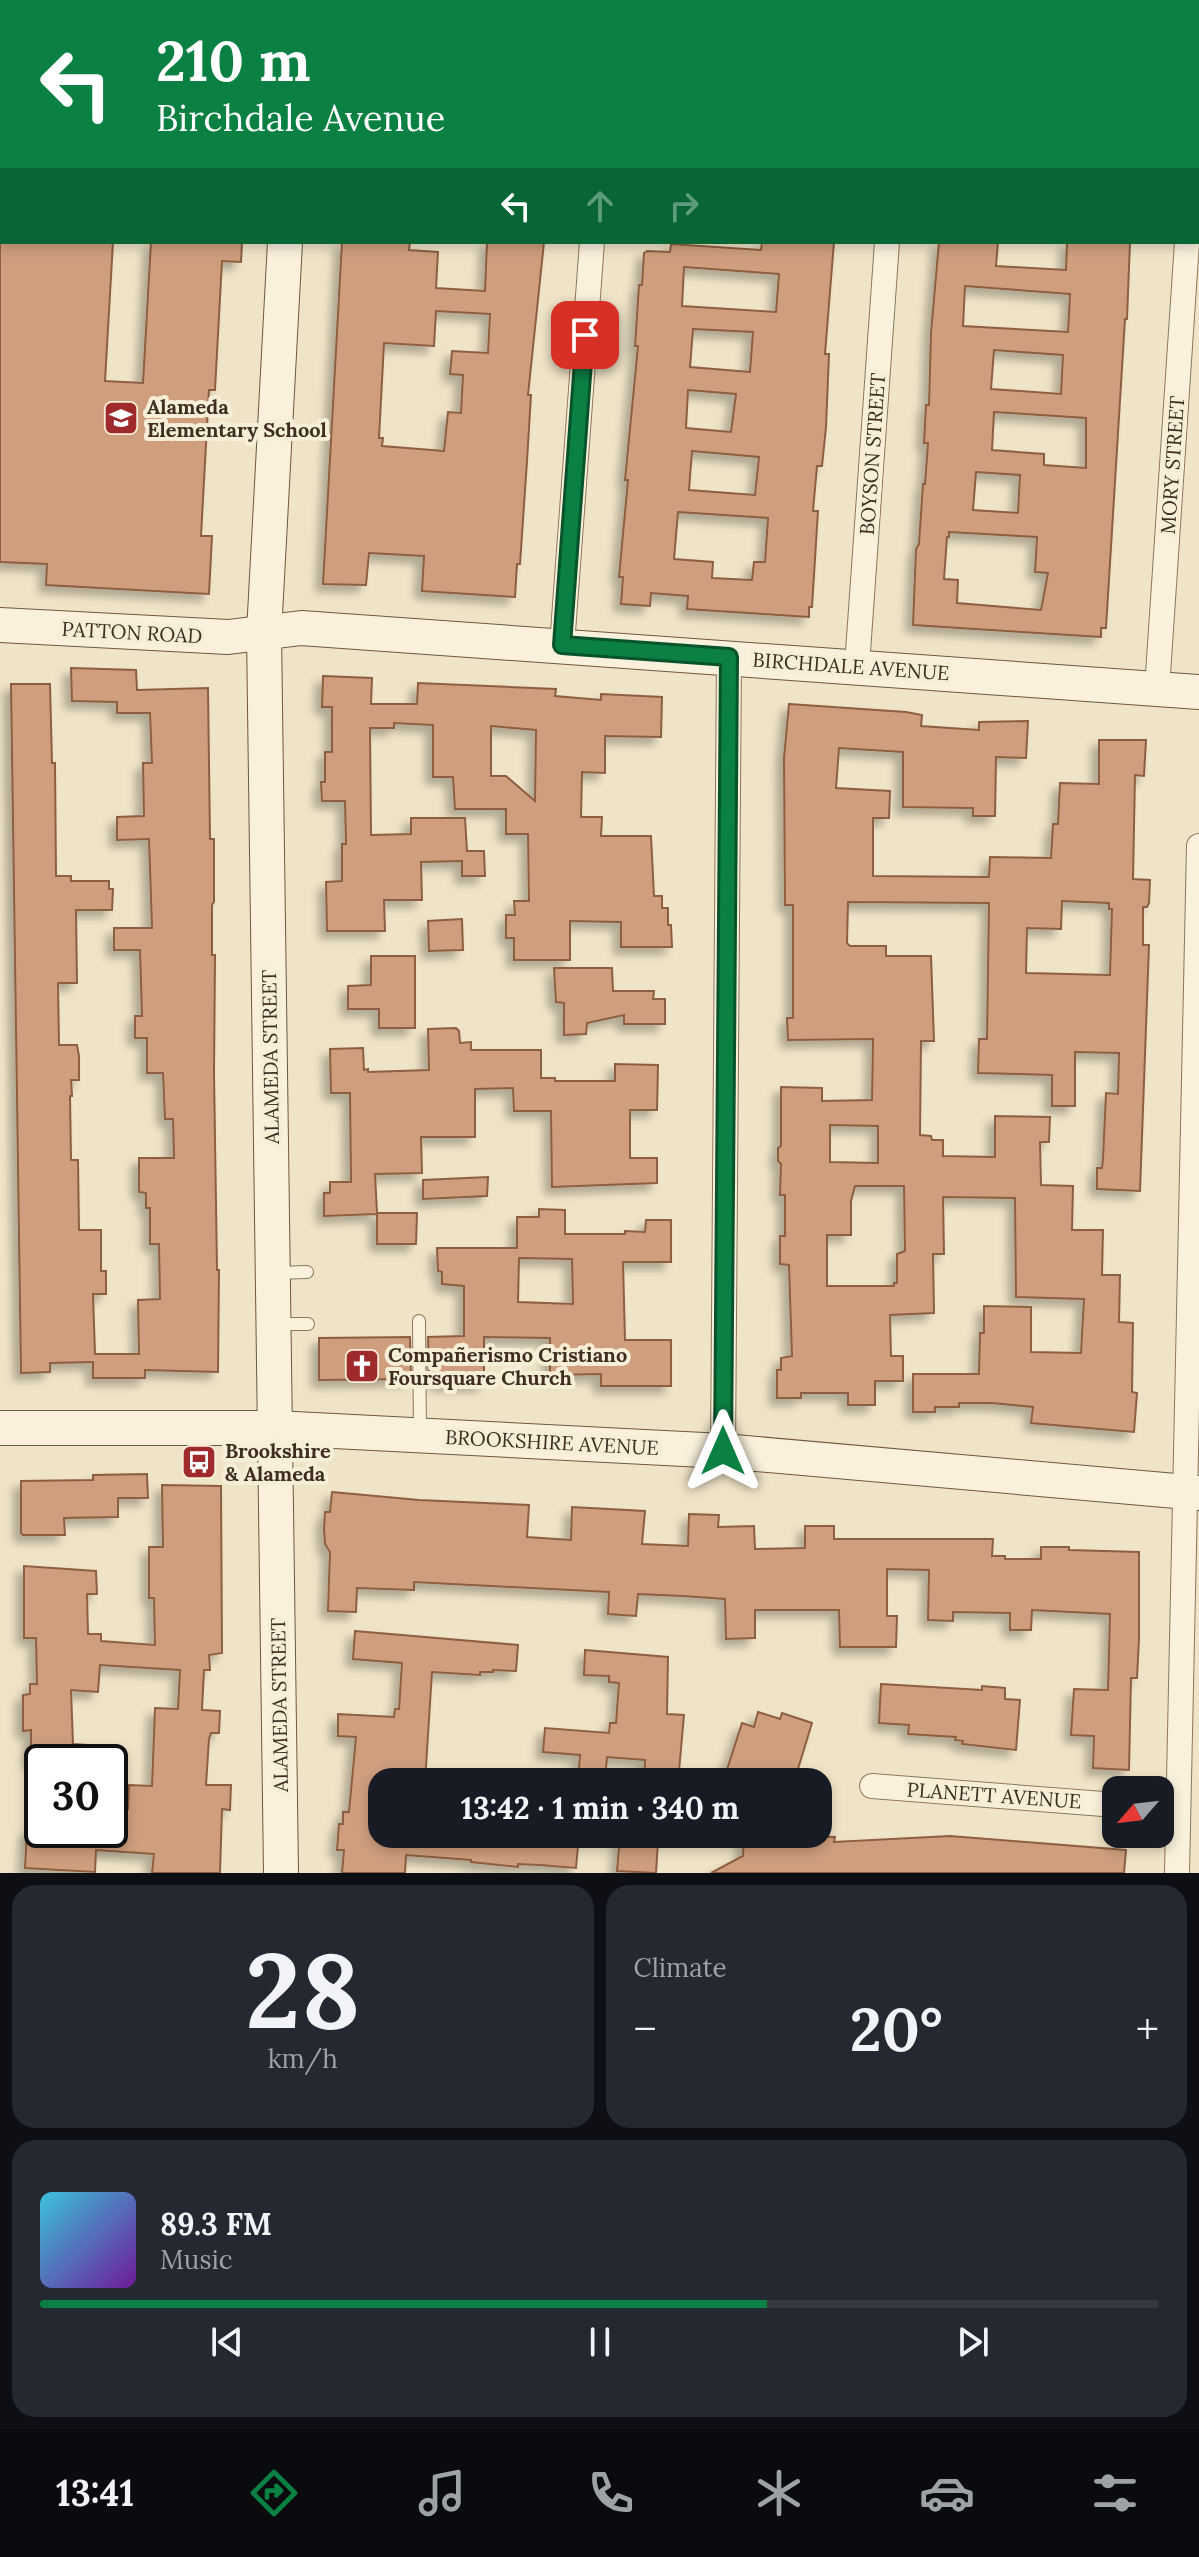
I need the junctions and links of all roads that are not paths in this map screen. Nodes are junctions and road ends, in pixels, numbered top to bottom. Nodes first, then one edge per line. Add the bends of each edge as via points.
1 (285, 244) edge
2 (592, 244) edge
3 (887, 244) edge
4 (1187, 244) edge
5 (0, 625) edge
6 (264, 633) junction
7 (562, 645) junction
8 (729, 657) junction
9 (857, 666) junction
10 (1157, 689) junction
11 (1199, 692) edge
12 (1199, 846) edge
13 (307, 1272) dead end
14 (272, 1273) junction
15 (419, 1321) dead end
16 (273, 1324) junction
17 (308, 1324) dead end
18 (0, 1428) edge
19 (275, 1428) junction
20 (420, 1435) junction
21 (723, 1451) junction
22 (1192, 1493) edge
23 (1171, 1776) edge
24 (872, 1786) dead end
25 (1102, 1804) edge
26 (1174, 1848) edge
27 (281, 1873) edge
28 (1177, 1873) edge

1 - 6 street, ALAMEDA STREET
2 - 7 street
3 - 9 street, BOYSON STREET
4 - 10 street, MORY STREET
5 - 6 street, PATTON ROAD via 228,637
6 - 7 street, BIRCHDALE AVENUE via 301,628
6 - 14 street, ALAMEDA STREET
7 - 8 street, BIRCHDALE AVENUE
8 - 9 street, BIRCHDALE AVENUE
8 - 21 street
9 - 10 street, BIRCHDALE AVENUE
10 - 11 street, BIRCHDALE AVENUE
12 - 22 street
13 - 14 lane
14 - 16 street, ALAMEDA STREET
15 - 20 lane
16 - 17 lane
16 - 19 street, ALAMEDA STREET
18 - 19 street, BROOKSHIRE AVENUE
19 - 20 street, BROOKSHIRE AVENUE
19 - 27 street, ALAMEDA STREET
20 - 21 street, BROOKSHIRE AVENUE
21 - 22 street, BROOKSHIRE AVENUE
22 - 23 street
24 - 25 street, PLANETT AVENUE
26 - 28 street

